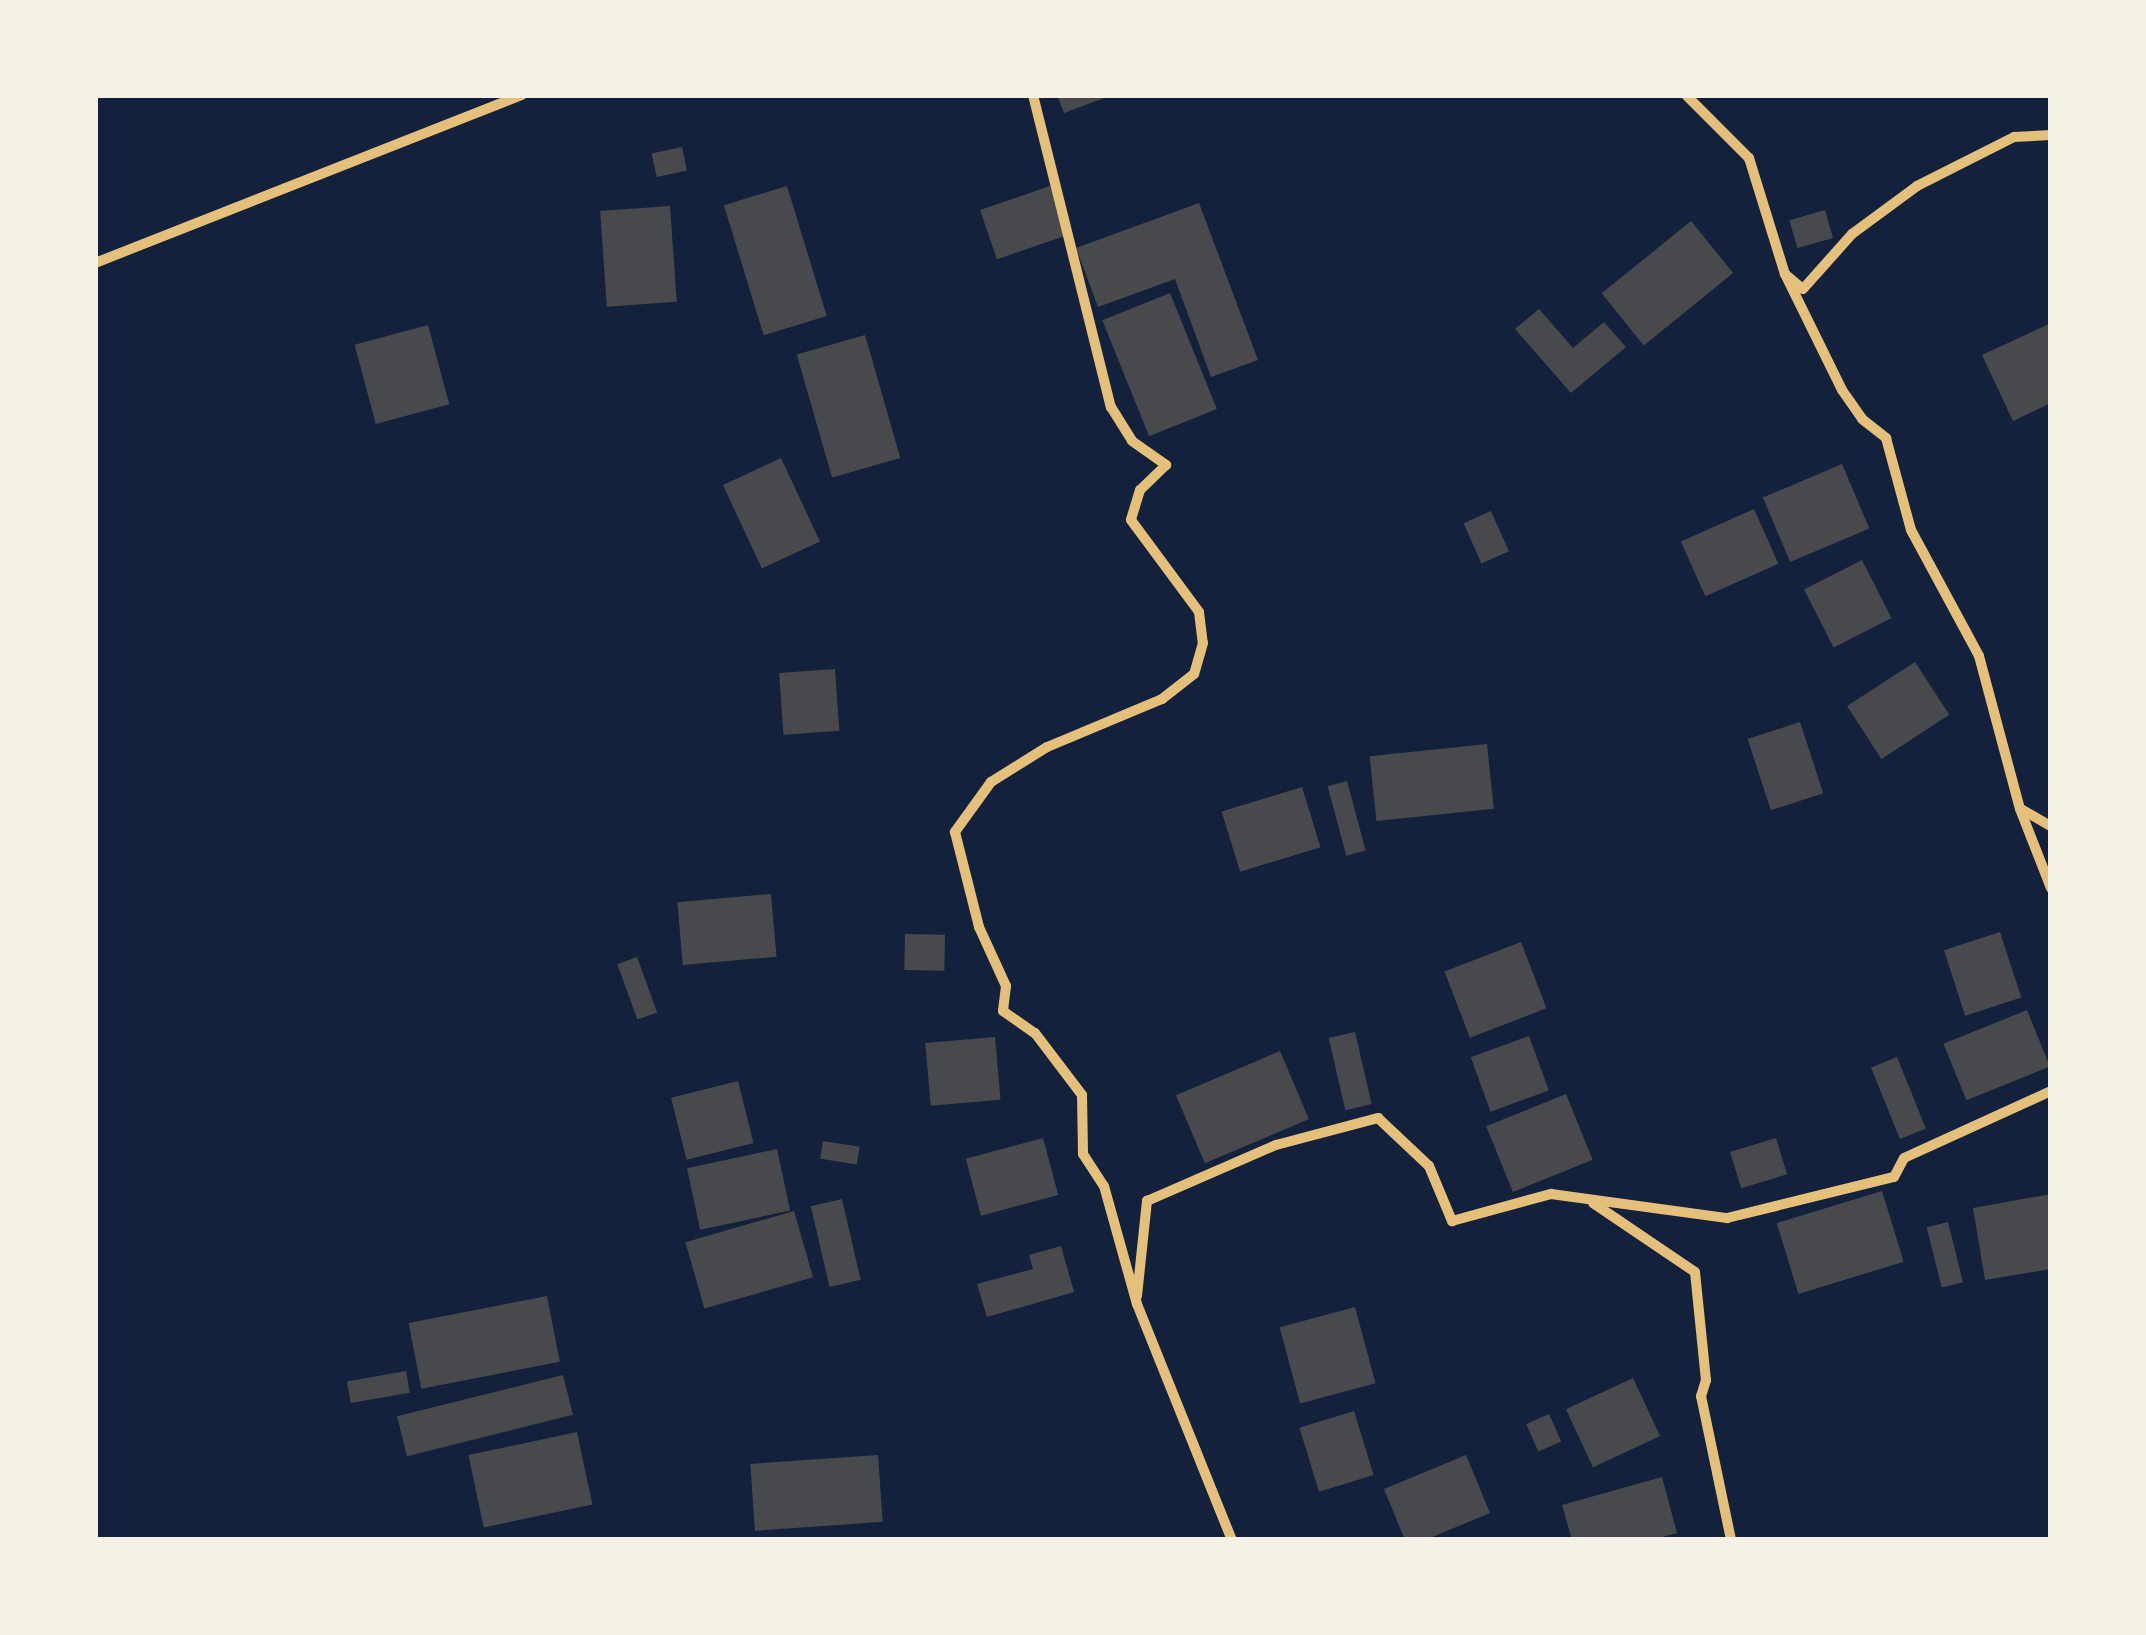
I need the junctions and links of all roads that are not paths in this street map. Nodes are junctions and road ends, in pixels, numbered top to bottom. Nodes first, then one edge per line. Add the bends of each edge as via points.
1 (522, 95) edge
2 (1032, 95) edge
3 (1686, 95) edge
4 (2051, 136) edge
5 (95, 263) edge
6 (1785, 274) junction
7 (2020, 808) junction
8 (2051, 826) edge
9 (2051, 888) edge
10 (2051, 1091) edge
11 (1592, 1203) junction
12 (1136, 1304) junction
13 (1232, 1540) edge
14 (1731, 1540) edge

1 - 5 street
2 - 12 street via 1111,407 1132,441 1166,465 1140,490 1132,520 1199,612 1203,644 1194,674 1162,699 1046,747 991,782 956,832 979,927 1006,986 1003,1010 1035,1033 1082,1095 1083,1154 1104,1186
3 - 6 street via 1748,158
4 - 6 street via 2014,137 1917,186 1852,234 1803,288
6 - 7 street via 1842,390 1886,438 1911,530 1979,656
7 - 8 street
7 - 9 street
10 - 11 street via 1904,1158 1894,1177 1727,1218
11 - 12 street via 1551,1194 1452,1222 1430,1166 1378,1118 1276,1145 1146,1201
11 - 14 street via 1695,1272 1706,1380 1701,1396
12 - 13 street

